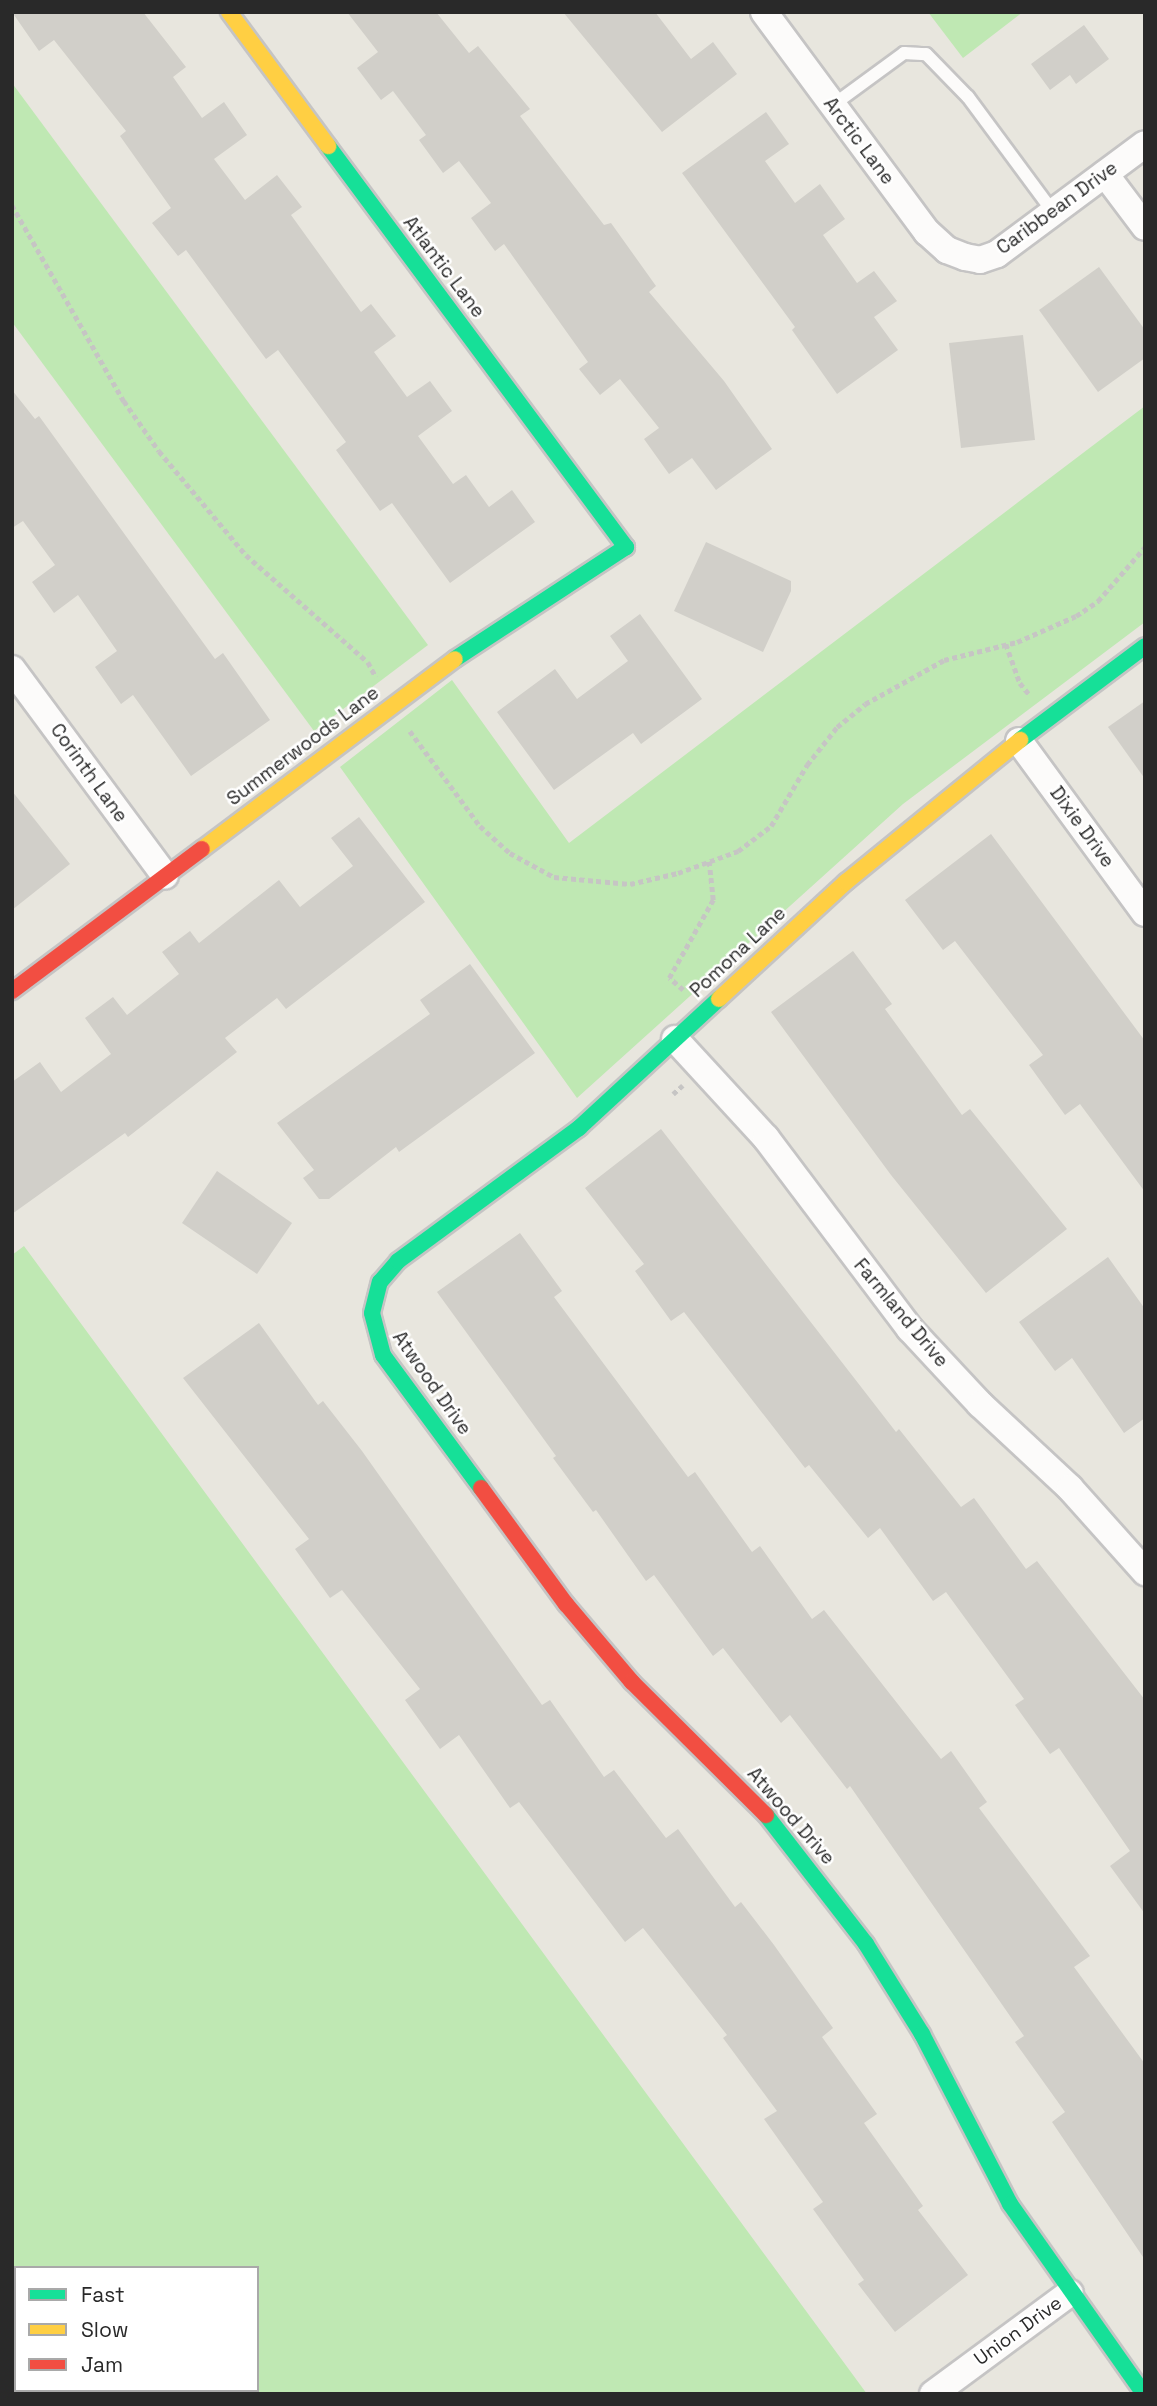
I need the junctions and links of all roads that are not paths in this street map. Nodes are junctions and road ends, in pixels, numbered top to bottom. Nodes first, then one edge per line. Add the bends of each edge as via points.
1 (229, 12) edge
2 (764, 12) edge
3 (833, 105) junction
4 (1145, 144) edge
5 (1105, 174) junction
6 (1053, 212) junction
7 (1145, 227) edge
8 (965, 257) joint
9 (626, 547) joint
10 (1145, 646) edge
11 (12, 669) edge
12 (1019, 741) junction
13 (165, 876) junction
14 (1145, 913) edge
15 (12, 991) edge
16 (676, 1039) junction
17 (374, 1299) joint
18 (1145, 1572) edge
19 (1070, 2293) junction
20 (933, 2394) edge
21 (1144, 2394) edge

1 - 9 street, Atlantic Lane
2 - 3 street, Arctic Lane
3 - 6 lane via 904,53 926,54 968,97
3 - 8 street, Arctic Lane via 927,232 947,250
4 - 5 street, Caribbean Drive
5 - 6 street, Caribbean Drive
5 - 7 street
6 - 8 street, Caribbean Drive via 997,254 980,260
9 - 13 street, Summerwoods Lane via 392,705
10 - 12 street, Pomona Lane
11 - 13 street, Corinth Lane
12 - 14 street, Dixie Drive
12 - 16 street, Pomona Lane via 846,882
13 - 15 street, Summerwoods Lane
16 - 17 street, Pomona Lane via 579,1128 398,1261 380,1282
16 - 18 street, Farmland Drive via 766,1138 910,1329 972,1396 1070,1488
17 - 19 street, Atwood Drive via 372,1321 383,1355 566,1604 632,1682 768,1818 866,1944 922,2034 1003,2193
19 - 20 street, Union Drive
19 - 21 street, Atwood Drive

